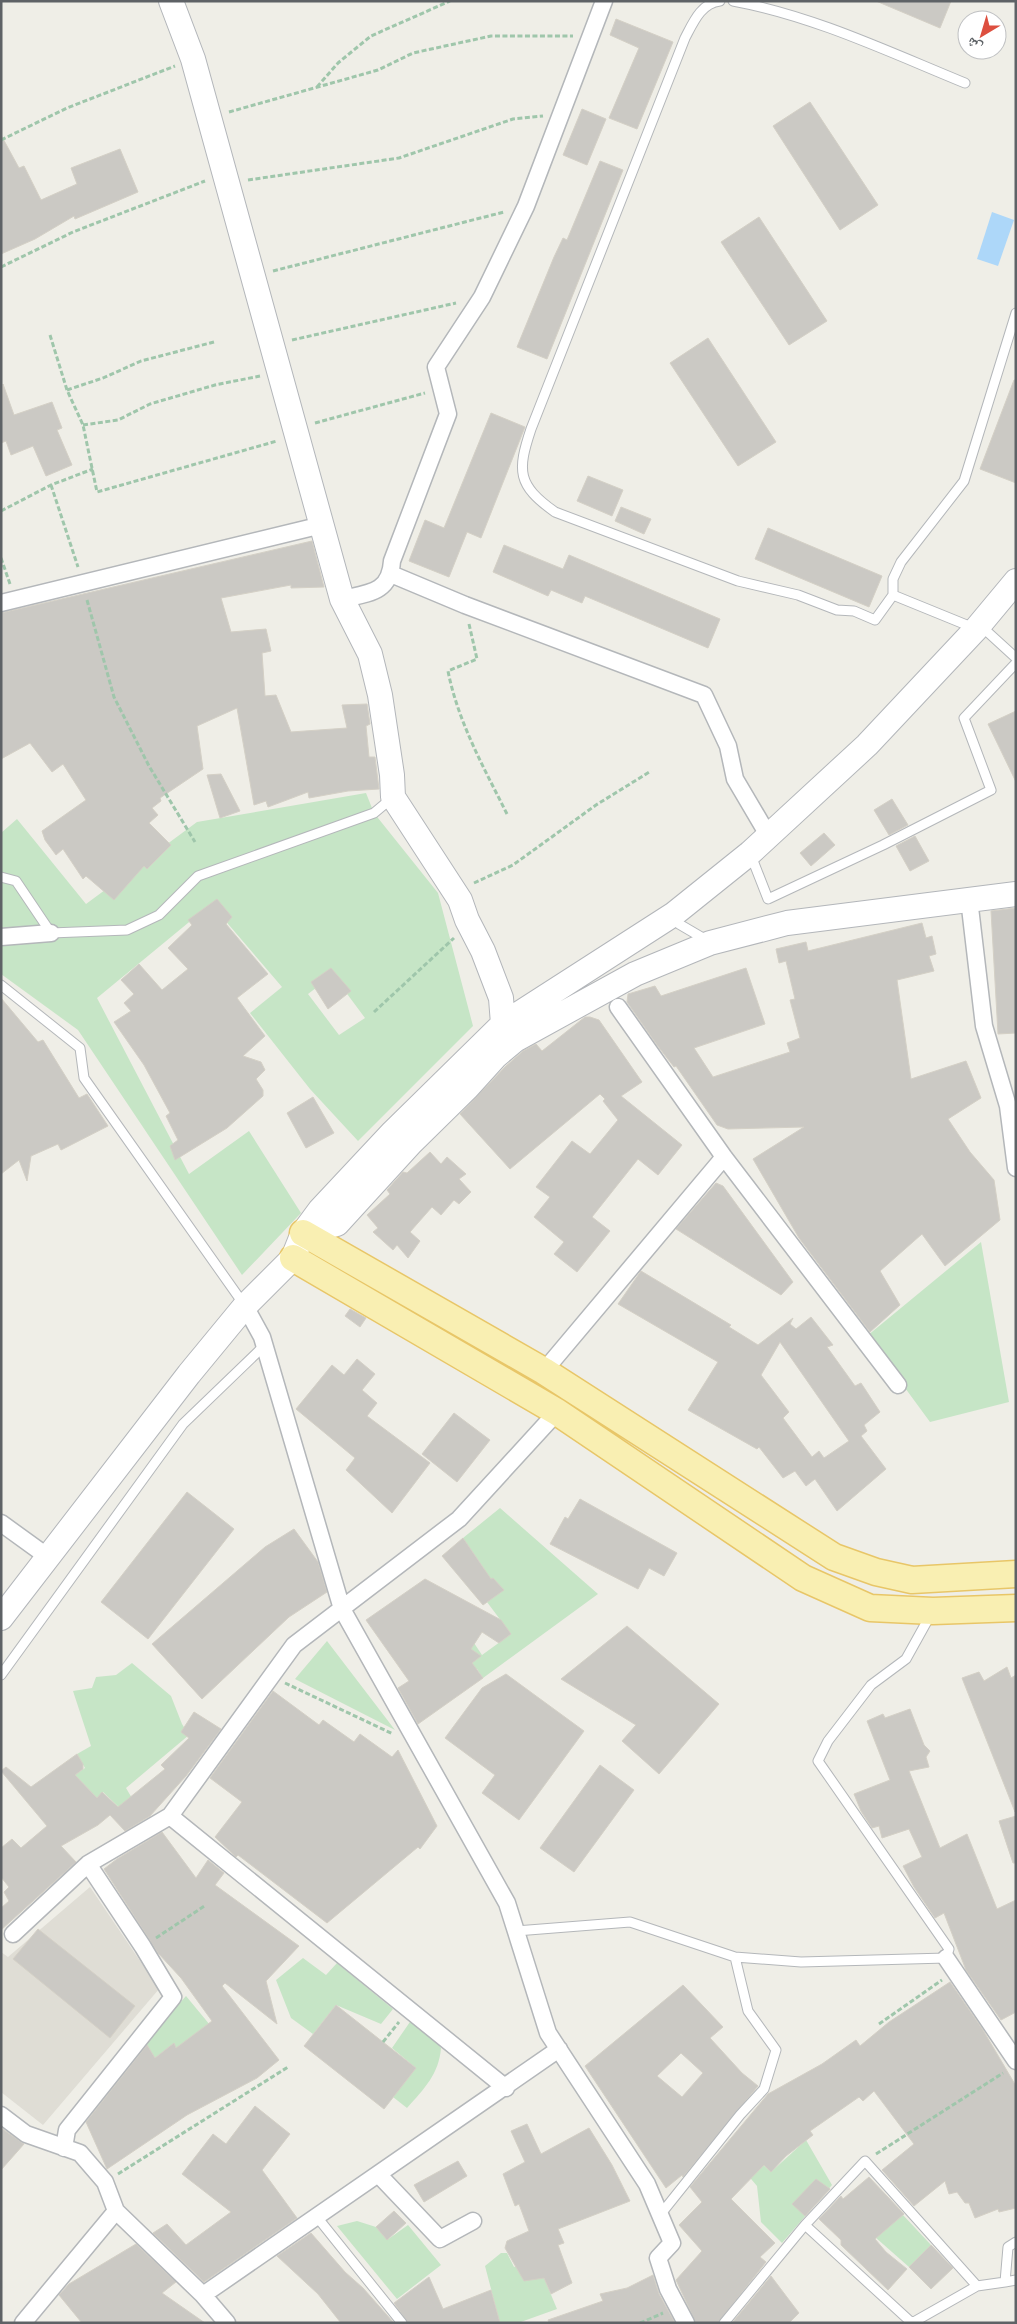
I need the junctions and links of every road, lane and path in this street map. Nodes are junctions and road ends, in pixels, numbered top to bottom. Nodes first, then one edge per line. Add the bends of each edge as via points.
1 (171, 1) edge
2 (450, 1) edge
3 (604, 1) edge
4 (720, 1) edge
5 (733, 1) edge
6 (590, 38) junction
7 (193, 59) junction
8 (965, 83) dead end
9 (316, 88) junction
10 (560, 116) junction
11 (209, 118) junction
12 (1, 140) edge
13 (226, 180) junction
14 (526, 206) junction
15 (1, 267) edge
16 (253, 276) junction
17 (482, 297) junction
18 (1016, 314) edge
19 (50, 335) dead end
20 (1012, 336) edge
21 (214, 342) dead end
22 (272, 345) junction
23 (280, 373) junction
24 (442, 388) junction
25 (67, 390) junction
26 (83, 425) junction
27 (296, 432) junction
28 (93, 469) junction
29 (51, 485) junction
30 (1, 511) edge
31 (322, 525) junction
32 (1, 558) edge
33 (391, 574) junction
34 (1016, 581) edge
35 (82, 582) junction
36 (893, 595) junction
37 (342, 599) junction
38 (8, 601) edge
39 (465, 605) junction
40 (978, 627) junction
41 (1016, 658) edge
42 (1016, 663) edge
43 (651, 770) dead end
44 (393, 797) junction
45 (507, 814) dead end
46 (768, 835) junction
47 (195, 842) dead end
48 (750, 853) junction
49 (1, 877) edge
50 (455, 892) junction
51 (1016, 894) edge
52 (969, 899) junction
53 (674, 914) junction
54 (469, 924) junction
55 (52, 933) junction
56 (1, 937) edge
57 (710, 943) junction
58 (1, 985) edge
59 (618, 1007) dead end
60 (374, 1012) dead end
61 (506, 1034) junction
62 (1012, 1106) edge
63 (724, 1157) junction
64 (1016, 1168) edge
65 (303, 1233) junction
66 (292, 1258) junction
67 (245, 1306) junction
68 (265, 1345) junction
69 (544, 1371) junction
70 (898, 1386) dead end
71 (557, 1412) junction
72 (1, 1523) edge
73 (48, 1557) junction
74 (1016, 1574) edge
75 (1016, 1608) edge
76 (342, 1609) junction
77 (933, 1611) junction
78 (1, 1618) edge
79 (1, 1675) edge
80 (271, 1677) junction
81 (418, 1746) junction
82 (170, 1816) junction
83 (88, 1864) junction
84 (206, 1905) dead end
85 (516, 1931) junction
86 (13, 1934) dead end
87 (143, 1946) junction
88 (735, 1957) junction
89 (951, 1964) junction
90 (410, 2008) junction
91 (879, 2024) dead end
92 (383, 2042) dead end
93 (559, 2049) junction
94 (1012, 2066) edge
95 (288, 2067) dead end
96 (506, 2088) junction
97 (1, 2114) edge
98 (64, 2148) junction
99 (865, 2161) junction
100 (378, 2174) junction
101 (105, 2182) junction
102 (116, 2211) junction
103 (660, 2215) junction
104 (317, 2217) junction
105 (473, 2221) dead end
106 (805, 2225) junction
107 (1016, 2242) edge
108 (1016, 2280) edge
109 (1005, 2282) junction
110 (977, 2286) junction
111 (203, 2295) junction
112 (677, 2306) junction
113 (23, 2323) edge
114 (227, 2323) edge
115 (402, 2323) edge
116 (640, 2323) edge
117 (686, 2323) edge
118 (724, 2323) edge

1 - 7 main road
2 - 9 path via 371,36 338,63
3 - 6 street
4 - 36 lane via 705,8 685,38 531,429 521,458 522,476 540,502 555,512 738,581 798,595 875,620
5 - 8 lane via 773,9
6 - 9 path via 491,36 413,53 378,70
6 - 10 street
7 - 11 main road
7 - 12 path via 67,108
9 - 11 path
10 - 13 path via 513,118 399,158
10 - 14 street
11 - 13 main road
13 - 15 path via 73,232
13 - 16 main road
14 - 16 path
14 - 17 street
16 - 22 main road
17 - 22 path
17 - 24 street via 436,367
18 - 20 lane
19 - 25 path
20 - 36 lane via 964,482 901,562 893,579
21 - 25 path via 141,361
22 - 23 main road
23 - 26 path via 214,385 150,404 118,420
23 - 27 main road
24 - 27 path
24 - 33 street via 448,414 392,561
25 - 26 path
26 - 28 path
27 - 28 path via 97,492
27 - 31 main road
28 - 29 path
29 - 30 path
29 - 35 path
31 - 35 street
31 - 37 main road
32 - 38 path
33 - 37 street via 378,590
33 - 39 street
34 - 40 main road
35 - 38 street
35 - 47 path via 114,697 149,766
36 - 40 lane
37 - 44 main road via 370,654 380,695
39 - 45 path via 477,659 448,671 454,701
39 - 46 street via 704,695 728,746 735,780
40 - 41 lane
40 - 46 main road via 867,745
42 - 48 lane via 964,718 991,790 768,899
43 - 50 path via 513,865
44 - 50 main road
44 - 55 lane via 374,813 198,876 159,915 127,930
46 - 48 main road
48 - 53 main road
49 - 55 lane via 16,881
50 - 54 main road
51 - 52 main road
52 - 57 main road via 787,923
52 - 62 street via 984,1026
53 - 57 lane via 679,924
53 - 61 main road
54 - 60 path
54 - 61 main road via 501,998
55 - 56 street
57 - 61 main road
58 - 67 lane via 80,1048 84,1078
59 - 63 street
61 - 65 main road via 337,1224
62 - 64 street
63 - 69 street
63 - 70 street
65 - 66 main road
65 - 69 main road
66 - 67 main road
66 - 71 main road
67 - 68 street
67 - 73 main road
68 - 76 street
68 - 79 lane via 183,1424
69 - 74 main road via 834,1557 876,1572 912,1580
71 - 76 street via 458,1519
71 - 77 main road via 803,1578 870,1608
72 - 73 street
73 - 78 main road
75 - 77 main road
76 - 80 street via 294,1645
76 - 81 street
77 - 89 lane via 906,1659 871,1685 828,1741 818,1760 949,1949
80 - 81 path
80 - 82 street
81 - 85 street via 507,1903
82 - 83 street
82 - 90 street
83 - 86 street
83 - 87 street
84 - 87 path
85 - 88 lane via 630,1922
85 - 93 street via 548,2033
87 - 98 street via 173,1997 67,2130
88 - 89 lane via 801,1962
88 - 103 lane via 748,2010 776,2050 764,2089
89 - 91 path
89 - 94 street
90 - 92 path
90 - 96 street
93 - 96 street
93 - 103 street via 646,2184
94 - 99 path
95 - 101 path
96 - 100 street
97 - 98 street via 26,2134
98 - 101 street via 80,2154
99 - 106 lane
99 - 110 lane
100 - 104 street
100 - 105 street via 440,2239
101 - 102 street
102 - 111 street
102 - 113 street
103 - 112 street via 672,2243 658,2258
104 - 111 street
104 - 115 lane
106 - 110 lane via 912,2323
106 - 118 lane
107 - 109 lane via 1008,2246
108 - 109 lane
109 - 110 lane
111 - 114 street
112 - 116 path
112 - 117 street

